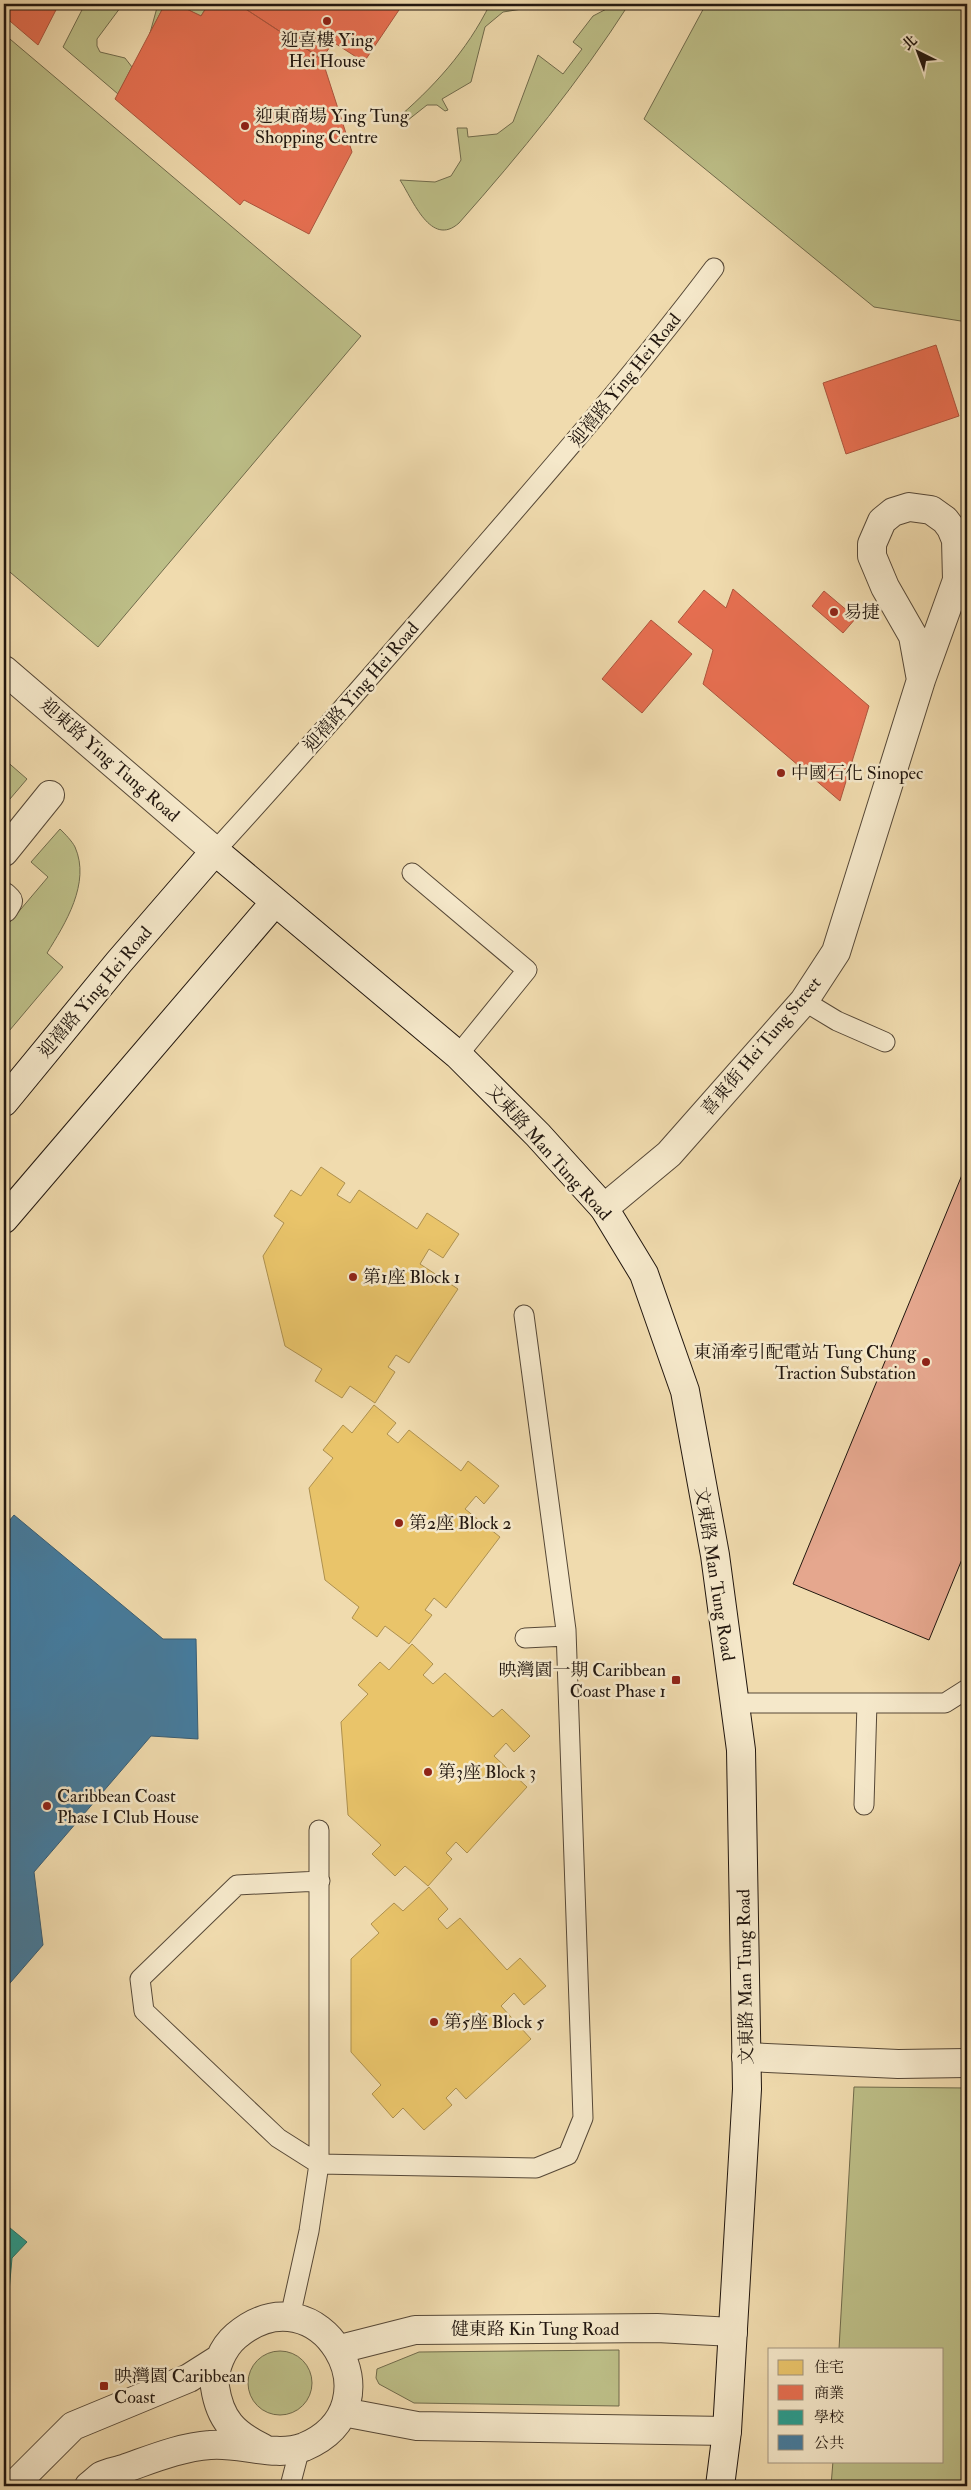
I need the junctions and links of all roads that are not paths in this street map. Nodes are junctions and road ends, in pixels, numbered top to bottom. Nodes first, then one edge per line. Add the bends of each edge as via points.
1 (714, 268) dead end
2 (4, 670) edge
3 (921, 680) junction
4 (50, 795) dead end
5 (215, 850) junction
6 (4, 852) edge
7 (412, 873) dead end
8 (4, 897) edge
9 (275, 902) junction
10 (4, 908) edge
11 (804, 1001) junction
12 (885, 1042) dead end
13 (458, 1055) junction
14 (4, 1102) edge
15 (604, 1208) junction
16 (4, 1219) edge
17 (524, 1315) dead end
18 (566, 1636) junction
19 (525, 1638) dead end
20 (967, 1689) edge
21 (735, 1703) junction
22 (867, 1703) junction
23 (864, 1805) dead end
24 (319, 1830) dead end
25 (320, 1880) junction
26 (746, 2057) junction
27 (967, 2063) edge
28 (319, 2164) junction
29 (290, 2317) junction
30 (733, 2332) junction
31 (340, 2349) junction
32 (219, 2360) junction
33 (343, 2412) junction
34 (727, 2431) junction
35 (263, 2448) junction
36 (300, 2448) junction
37 (12, 2486) edge
38 (89, 2486) edge
39 (290, 2486) edge
40 (720, 2486) edge

1 - 5 lane, 迎禧路 Ying Hei Road via 673,324 590,424 290,770
2 - 5 street, 迎東路 Ying Tung Road
3 - 3 street, 喜東街 Hei Tung Street via 913,636 885,587 872,556 872,544 882,521 893,512 909,507 931,510 945,520 956,540 956,580
3 - 11 street, 喜東街 Hei Tung Street via 836,952
4 - 6 street
5 - 9 street, 文東路 Man Tung Road
5 - 14 street, 迎禧路 Ying Hei Road
7 - 13 lane via 527,970
8 - 10 street via 8,901
9 - 13 street, 文東路 Man Tung Road
9 - 16 street
11 - 12 lane via 836,1021
11 - 15 street, 喜東街 Hei Tung Street via 669,1154
13 - 15 street, 文東路 Man Tung Road
15 - 21 street, 文東路 Man Tung Road via 644,1274 684,1391 715,1555
17 - 18 lane
18 - 19 lane
18 - 28 lane via 583,2118 568,2155 536,2168
20 - 22 lane via 945,1703
21 - 22 lane
21 - 26 street, 文東路 Man Tung Road via 741,1750
22 - 23 lane
24 - 25 lane
25 - 28 lane
25 - 28 lane via 237,1885 140,1979 144,2011 278,2138
26 - 27 street via 898,2064
26 - 30 street, 文東路 Man Tung Road via 747,2089
28 - 29 lane via 309,2231
29 - 31 street via 310,2322
29 - 32 street via 268,2318 248,2326 231,2340
30 - 31 street, 健東路 Kin Tung Road via 657,2328 415,2330
30 - 34 street, 文東路 Man Tung Road
31 - 33 street via 348,2369 349,2391
32 - 35 street via 215,2381 221,2410 243,2439
32 - 37 street via 189,2378 73,2426
33 - 34 street via 417,2426
33 - 36 street via 318,2440
34 - 40 street, 文東路 Man Tung Road
35 - 36 street
35 - 38 street via 210,2444 159,2456 100,2477
36 - 39 lane

